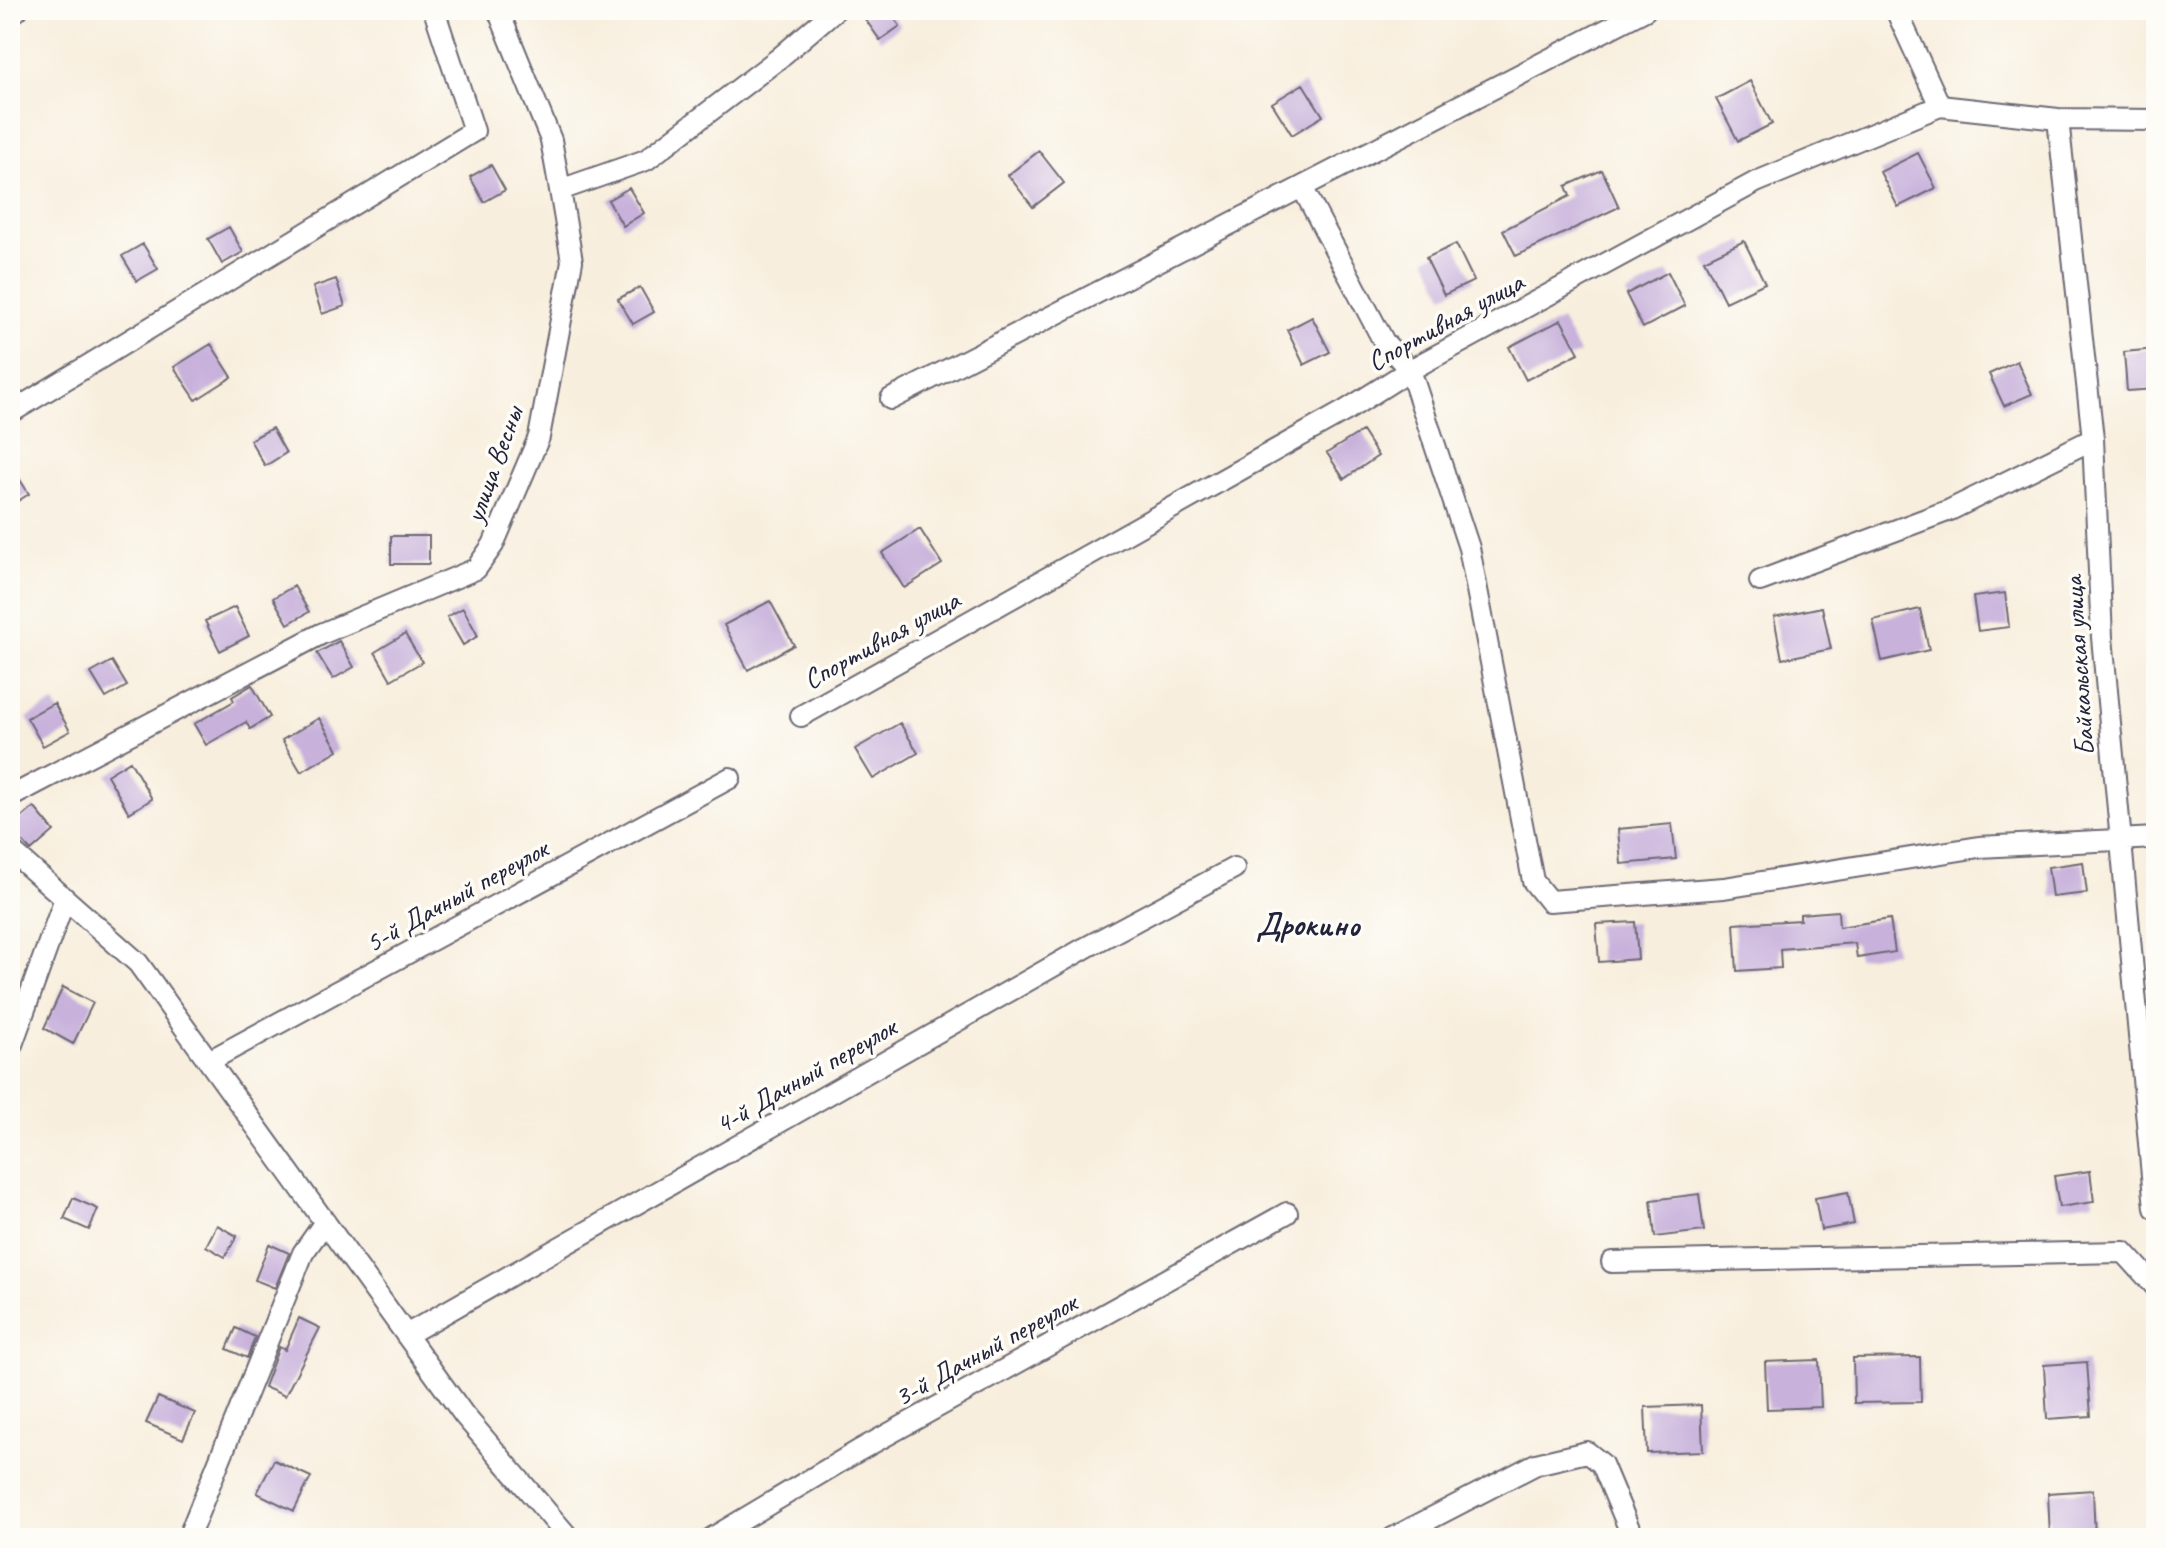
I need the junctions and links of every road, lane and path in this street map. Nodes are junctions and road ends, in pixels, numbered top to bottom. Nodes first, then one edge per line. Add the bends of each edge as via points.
1 (17, 10) edge
2 (498, 10) edge
3 (835, 10) edge
4 (1645, 10) edge
5 (1896, 10) edge
6 (435, 13) dead end
7 (10, 15) edge
8 (1940, 106) junction
9 (2058, 119) junction
10 (2156, 120) edge
11 (1302, 187) junction
12 (560, 190) junction
13 (1410, 370) junction
14 (891, 399) dead end
15 (10, 413) edge
16 (2093, 439) junction
17 (1760, 581) dead end
18 (801, 716) dead end
19 (730, 778) dead end
20 (10, 797) edge
21 (2156, 838) edge
22 (2120, 840) junction
23 (10, 850) edge
24 (1234, 868) dead end
25 (64, 901) junction
26 (10, 1050) edge
27 (209, 1061) junction
28 (2155, 1208) edge
29 (1287, 1213) dead end
30 (325, 1222) junction
31 (1612, 1262) dead end
32 (2156, 1287) edge
33 (406, 1335) junction
34 (188, 1538) edge
35 (569, 1538) edge
36 (712, 1538) edge
37 (1393, 1538) edge
38 (1633, 1538) edge

1 - 7 street
2 - 12 street, улица Весны via 551,140
3 - 12 street via 646,160
4 - 11 street
5 - 8 street
6 - 15 street via 474,131
8 - 9 street, Спортивная улица
8 - 13 street, Спортивная улица via 1756,182
9 - 10 street, Спортивная улица
9 - 16 street, Байкальская улица
11 - 13 street via 1384,342
11 - 14 street
12 - 20 street, улица Весны via 572,261 539,437 493,545 476,569 321,634
13 - 18 street, Спортивная улица
13 - 22 street via 1469,548 1533,881 1549,901 1724,888 1979,847
16 - 17 street via 1950,510
16 - 22 street, Байкальская улица via 2102,637
19 - 27 street, 5-й Дачный переулок
21 - 22 street
22 - 28 street, Байкальская улица
23 - 25 street
24 - 33 street, 4-й Дачный переулок
25 - 26 street
25 - 27 street via 138,963
27 - 30 street
29 - 36 street, 3-й Дачный переулок
30 - 33 street
30 - 34 street via 303,1253
31 - 32 street via 2124,1252
33 - 35 street via 464,1415
37 - 38 street via 1536,1464 1587,1452 1602,1464

